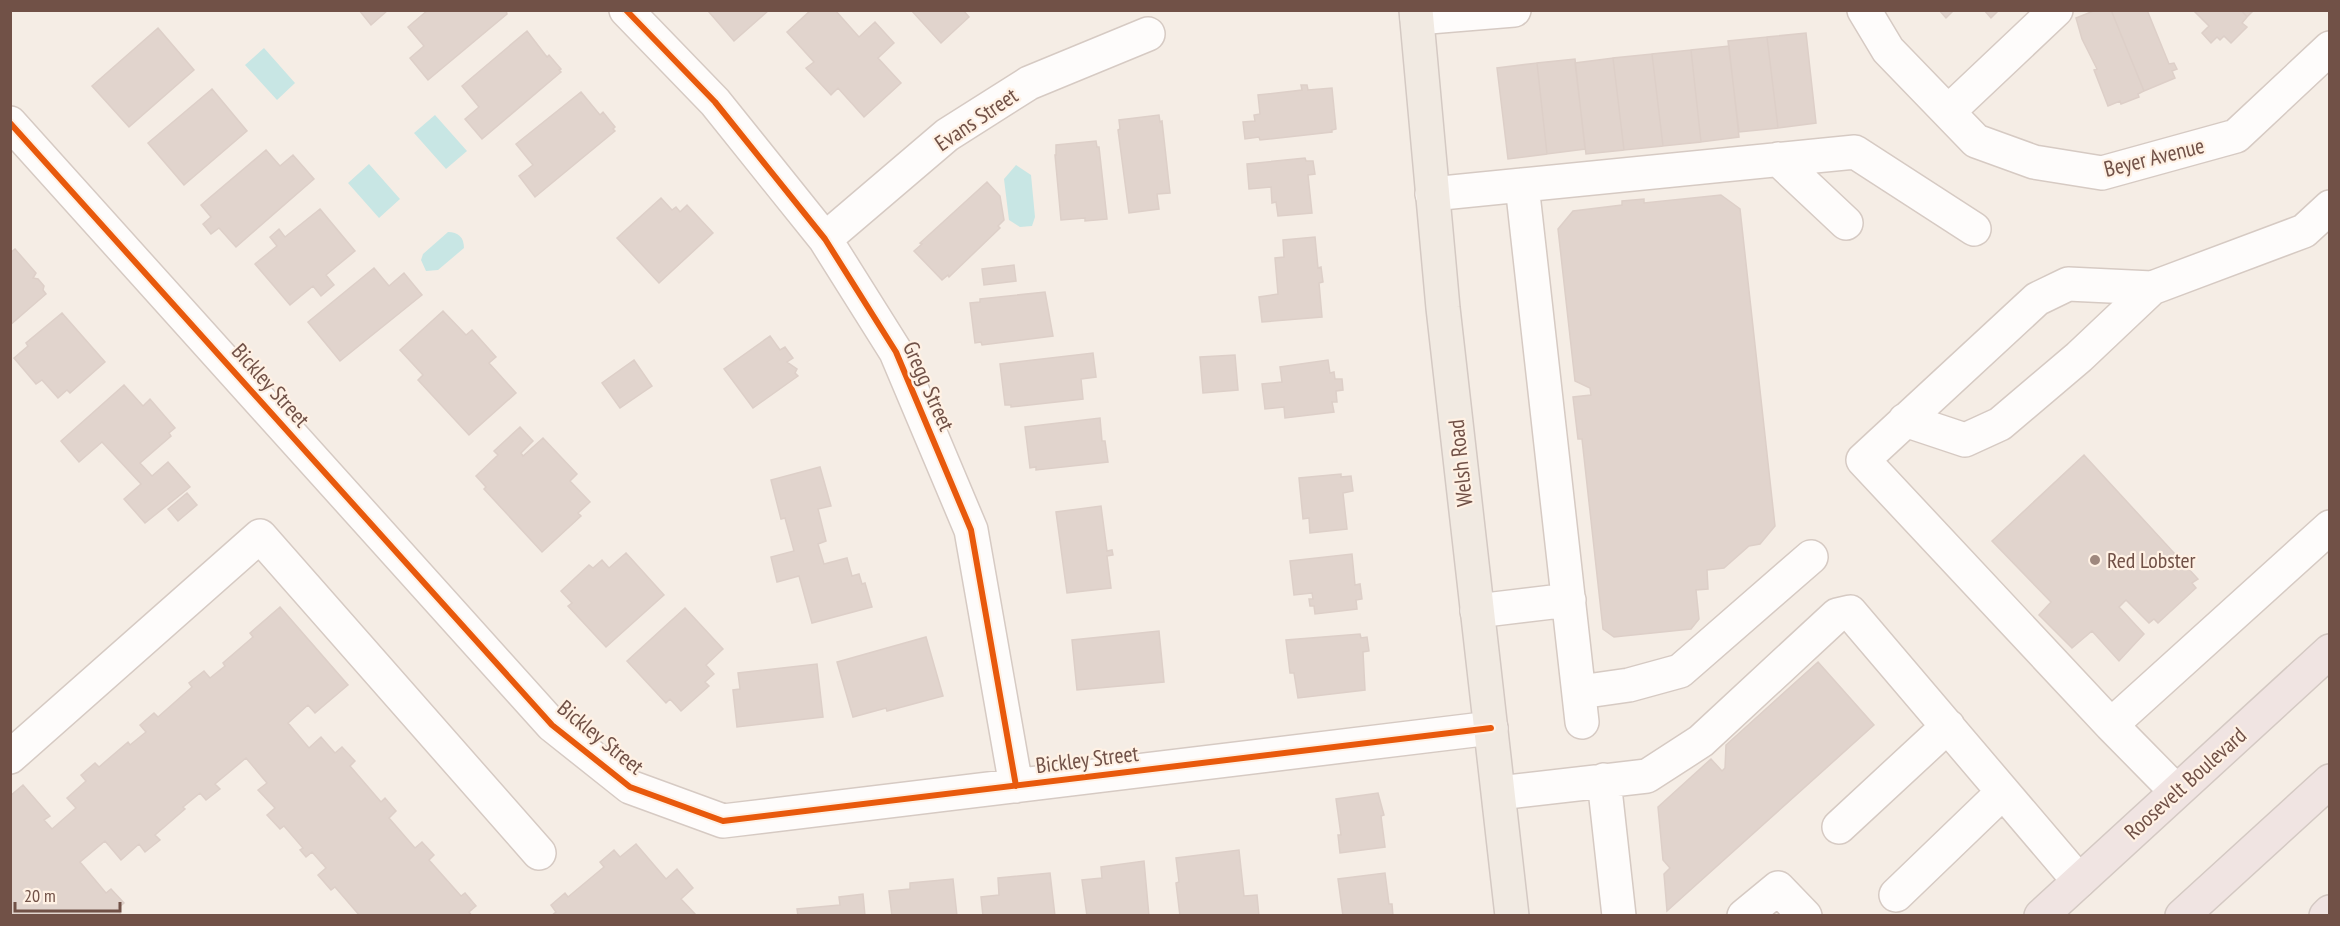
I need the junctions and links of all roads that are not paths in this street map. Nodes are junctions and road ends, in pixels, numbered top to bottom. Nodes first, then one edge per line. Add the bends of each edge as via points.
1 (626, 10) edge
2 (1514, 10) edge
3 (1864, 10) edge
4 (2056, 10) edge
5 (1416, 14) edge
6 (1148, 34) dead end
7 (2330, 48) edge
8 (1948, 112) junction
9 (10, 123) edge
10 (1778, 159) junction
11 (1522, 184) junction
12 (1432, 194) junction
13 (2330, 207) edge
14 (1846, 223) dead end
15 (1974, 229) dead end
16 (825, 239) junction
17 (2152, 288) junction
18 (1905, 420) junction
19 (2330, 527) edge
20 (1811, 557) dead end
21 (1569, 600) junction
22 (1477, 611) junction
23 (2322, 661) edge
24 (2111, 725) junction
25 (1948, 726) junction
26 (1491, 728) junction
27 (10, 757) edge
28 (1604, 780) junction
29 (2330, 781) edge
30 (1016, 786) junction
31 (2176, 791) junction
32 (2003, 792) junction
33 (1499, 793) junction
34 (1839, 827) dead end
35 (539, 853) dead end
36 (2079, 881) junction
37 (1896, 895) dead end
38 (2330, 912) edge
39 (1512, 915) edge
40 (1619, 915) edge
41 (1744, 915) edge
42 (1805, 915) edge
43 (2041, 915) edge
44 (2182, 915) edge
45 (2326, 915) edge

1 - 16 street, Gregg Street via 715,102
2 - 5 street
3 - 8 street, Beyer Avenue via 1888,50
4 - 8 street
5 - 12 main road, Welsh Road
6 - 16 street, Evans Street via 1029,83 947,135
7 - 8 street, Beyer Avenue via 2236,136 2102,173 2034,162 1976,141
9 - 30 street, Bickley Street via 552,725 630,787 723,821
10 - 11 street
10 - 14 street
10 - 15 street via 1855,152
11 - 12 street
11 - 21 street
12 - 22 main road, Welsh Road
13 - 17 street via 2304,231
16 - 30 street, Gregg Street via 896,352 971,530
17 - 18 street via 2068,284 2037,299
17 - 18 street via 2001,424 1965,440
18 - 24 street via 1863,460
19 - 24 street
20 - 21 street via 1680,671 1629,685 1581,707
21 - 22 street
22 - 26 main road, Welsh Road
23 - 31 highway, Roosevelt Boulevard
24 - 31 street
25 - 28 street via 1850,612 1837,615 1701,741 1647,776
25 - 32 street
25 - 34 street
26 - 30 street, Bickley Street
26 - 33 main road, Welsh Road
27 - 35 street via 260,536
28 - 33 street
28 - 40 street
29 - 44 highway
31 - 36 highway, Roosevelt Boulevard
32 - 36 street
32 - 37 street
33 - 39 main road, Welsh Road
36 - 43 highway, Roosevelt Boulevard
38 - 45 highway
41 - 42 street via 1778,888

